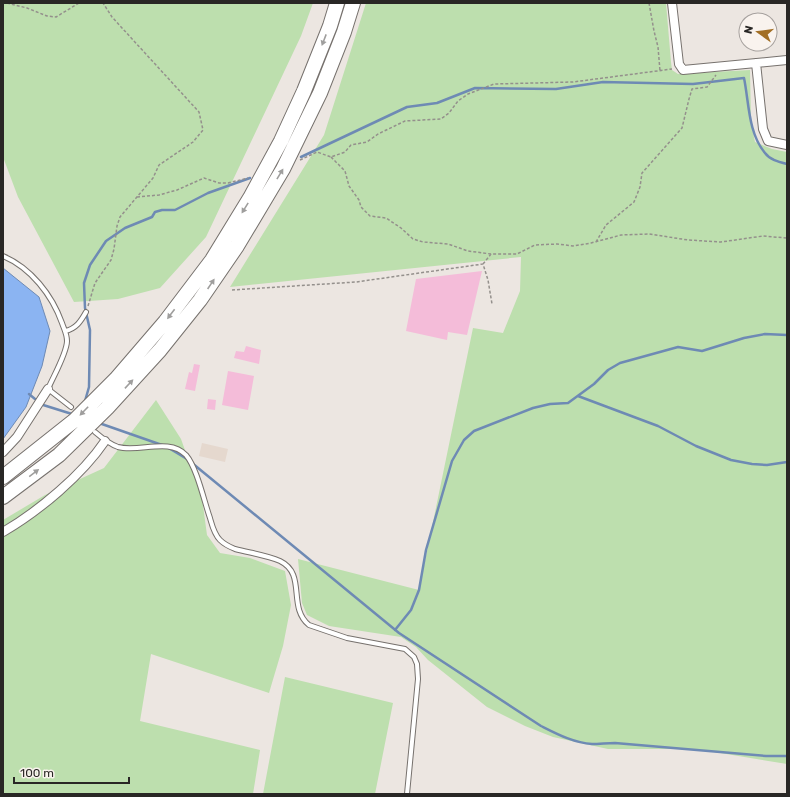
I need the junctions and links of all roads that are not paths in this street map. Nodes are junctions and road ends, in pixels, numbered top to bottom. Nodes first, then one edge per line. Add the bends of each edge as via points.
1 (337, 3) edge
2 (353, 3) edge
3 (672, 3) edge
4 (787, 60) edge
5 (756, 63) junction
6 (787, 145) edge
7 (3, 256) edge
8 (86, 312) road end
9 (65, 332) junction
10 (48, 389) junction
11 (71, 407) dead end
12 (95, 432) dead end
13 (105, 441) junction
14 (3, 452) edge
15 (3, 478) edge
16 (3, 497) edge
17 (3, 532) edge
18 (407, 794) edge

1 -> 15 highway via 304,91 281,141 212,260 165,322 116,379 75,420
16 -> 2 highway via 59,455 107,408 160,350 200,300 237,246 283,169 320,93
3 - 5 street via 679,64 683,70
4 - 5 street
5 - 6 street via 763,129 768,141
7 - 9 lane via 22,267 45,292 58,311
8 - 9 lane via 76,326
9 - 10 lane via 65,349
10 - 11 lane
10 - 14 street via 17,437
12 - 13 lane
13 - 17 street via 96,454 56,493
13 - 18 lane via 125,448 169,447 180,450 192,464 219,539 235,549 272,558 287,567 294,576 298,608 304,621 316,628 347,638 405,649 414,657 418,679

